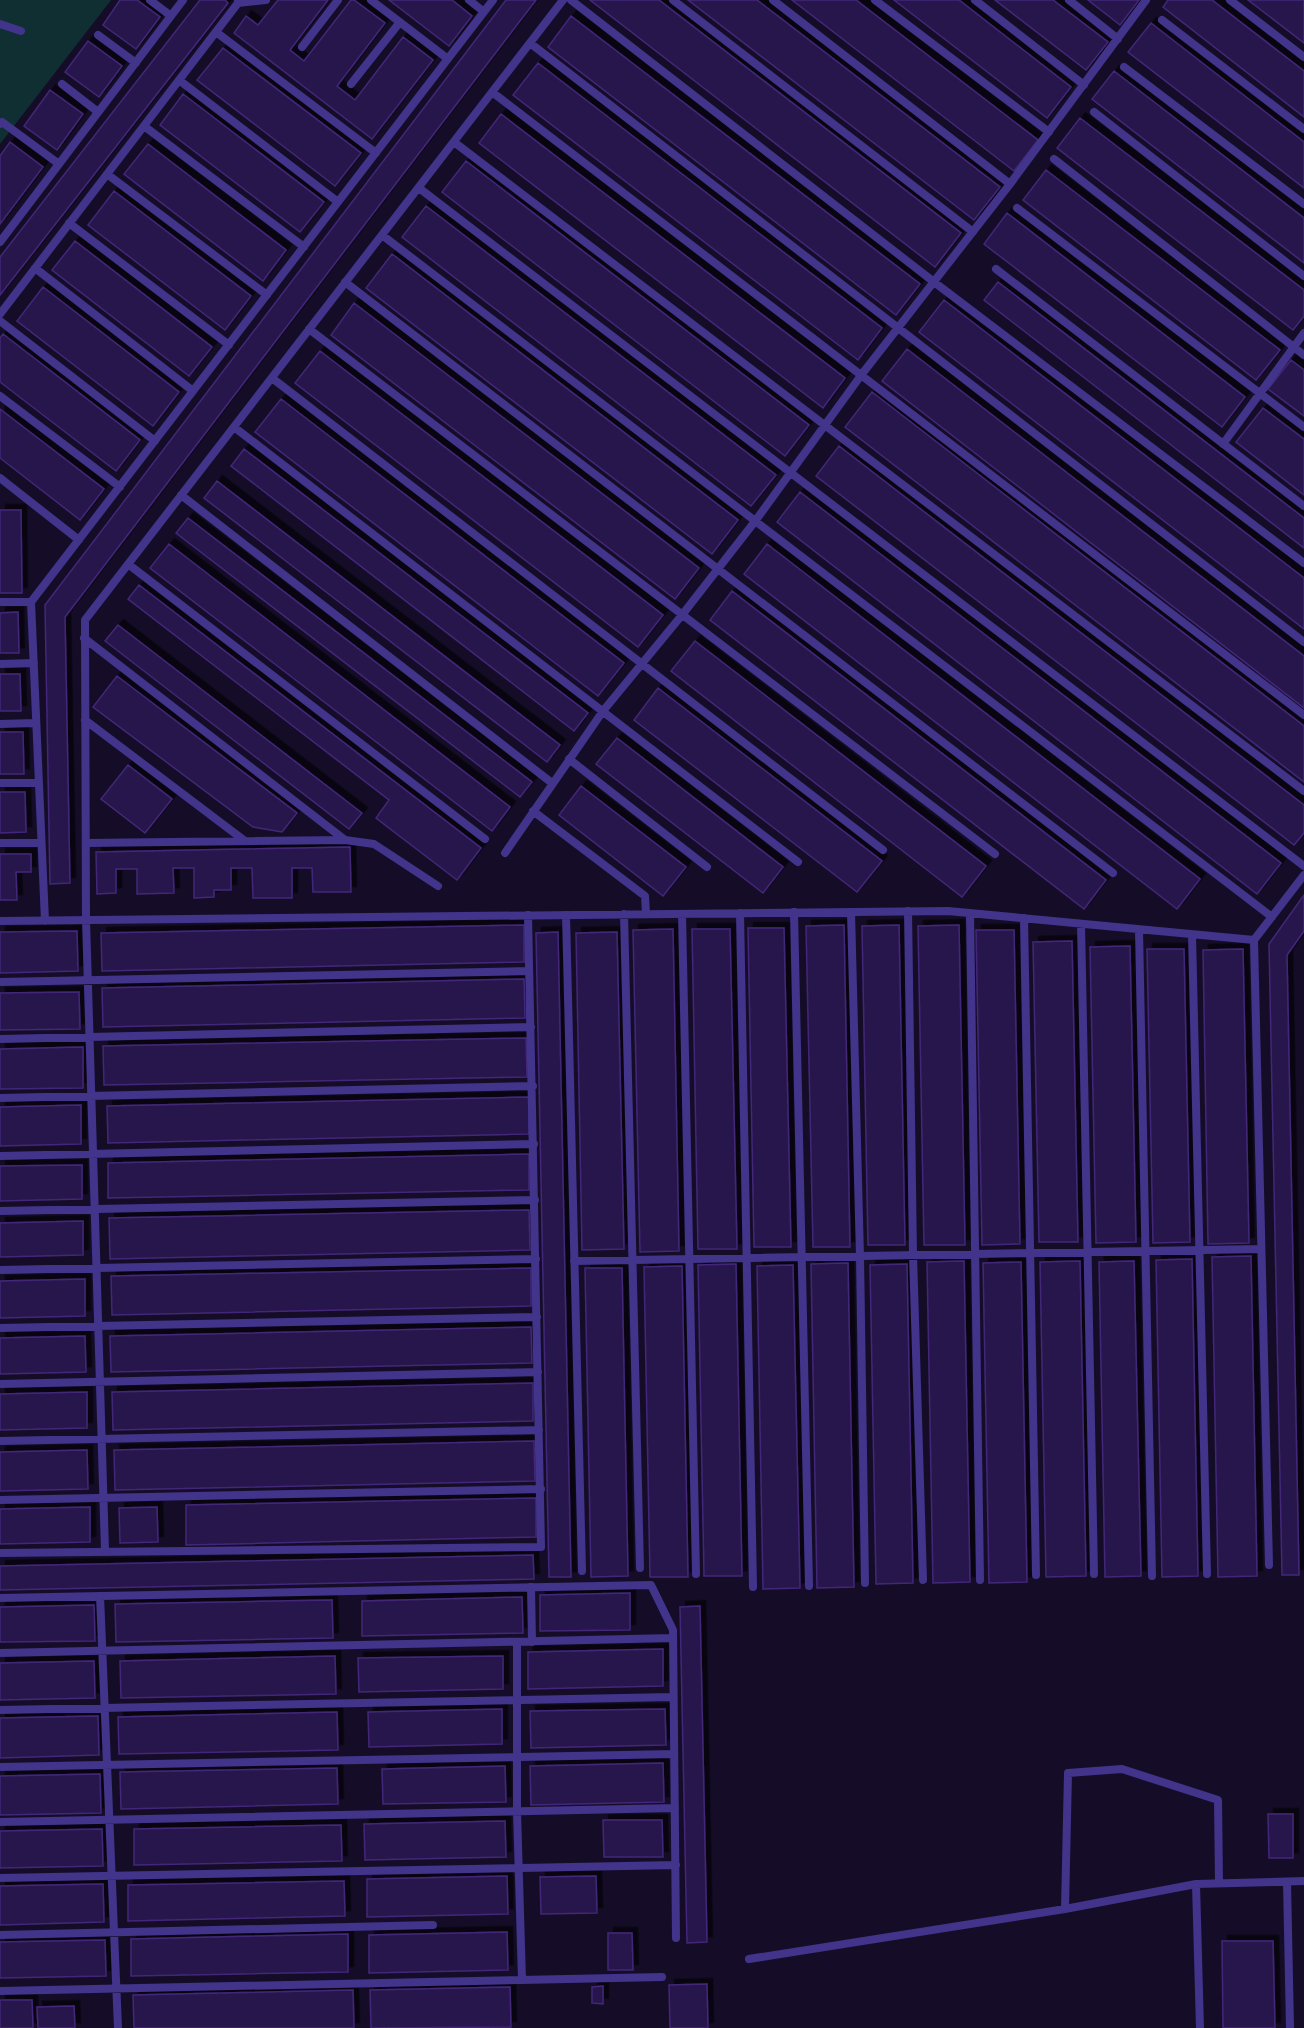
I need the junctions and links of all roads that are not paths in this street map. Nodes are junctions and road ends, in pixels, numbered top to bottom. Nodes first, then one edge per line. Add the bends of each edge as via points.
1 (150, 0) edge
2 (183, 0) edge
3 (266, 0) edge
4 (338, 0) edge
5 (371, 0) edge
6 (469, 0) edge
7 (493, 0) edge
8 (563, 0) edge
9 (571, 0) edge
10 (674, 0) edge
11 (774, 0) edge
12 (875, 0) edge
13 (975, 0) edge
14 (1069, 0) edge
15 (1146, 0) edge
16 (1230, 0) edge
17 (238, 1) edge
18 (484, 12) junction
19 (171, 16) junction
20 (1162, 20) dead end
21 (400, 22) junction
22 (0, 24) edge
23 (21, 31) dead end
24 (216, 32) junction
25 (98, 35) dead end
26 (1118, 39) junction
27 (530, 43) junction
28 (302, 47) dead end
29 (1304, 57) edge
30 (448, 59) junction
31 (136, 63) junction
32 (1124, 67) dead end
33 (179, 80) junction
34 (62, 84) dead end
35 (351, 84) dead end
36 (1084, 85) junction
37 (492, 92) junction
38 (98, 112) junction
39 (1094, 112) dead end
40 (0, 124) edge
41 (144, 126) junction
42 (1304, 129) edge
43 (1049, 132) junction
44 (454, 142) junction
45 (376, 153) junction
46 (1054, 159) dead end
47 (59, 164) junction
48 (107, 174) junction
49 (1010, 184) junction
50 (418, 188) junction
51 (338, 202) junction
52 (1304, 204) edge
53 (1017, 208) dead end
54 (69, 223) junction
55 (973, 232) junction
56 (382, 235) junction
57 (0, 242) edge
58 (304, 247) junction
59 (35, 268) junction
60 (996, 269) dead end
61 (1304, 276) edge
62 (345, 282) junction
63 (934, 282) junction
64 (267, 295) junction
65 (0, 314) edge
66 (0, 321) edge
67 (309, 329) junction
68 (898, 329) junction
69 (1304, 333) edge
70 (229, 345) junction
71 (1294, 347) junction
72 (1304, 355) edge
73 (862, 375) junction
74 (272, 378) junction
75 (193, 391) junction
76 (1260, 393) junction
77 (0, 396) edge
78 (826, 426) junction
79 (234, 427) junction
80 (1304, 427) edge
81 (155, 441) junction
82 (1223, 444) junction
83 (792, 474) junction
84 (0, 478) edge
85 (120, 487) junction
86 (181, 495) junction
87 (1304, 506) edge
88 (756, 520) junction
89 (79, 540) junction
90 (1304, 563) edge
91 (128, 564) junction
92 (718, 568) junction
93 (0, 602) edge
94 (31, 602) junction
95 (682, 615) junction
96 (84, 638) junction
97 (1304, 642) edge
98 (34, 663) junction
99 (642, 663) junction
100 (0, 664) edge
101 (603, 711) junction
102 (1304, 715) edge
103 (85, 720) junction
104 (36, 723) junction
105 (0, 724) edge
106 (568, 759) junction
107 (0, 783) edge
108 (39, 783) junction
109 (552, 783) junction
110 (1304, 791) edge
111 (533, 811) junction
112 (485, 839) dead end
113 (345, 840) junction
114 (245, 841) junction
115 (0, 843) edge
116 (41, 843) junction
117 (86, 843) junction
118 (883, 850) dead end
119 (505, 853) dead end
120 (995, 854) dead end
121 (798, 862) dead end
122 (1304, 866) edge
123 (707, 867) dead end
124 (1113, 873) dead end
125 (1304, 875) edge
126 (438, 886) dead end
127 (908, 911) junction
128 (794, 912) junction
129 (851, 912) junction
130 (740, 913) junction
131 (970, 913) junction
132 (624, 914) junction
133 (646, 914) junction
134 (682, 914) junction
135 (528, 915) junction
136 (566, 915) junction
137 (1272, 917) junction
138 (1024, 918) junction
139 (86, 920) junction
140 (0, 921) edge
141 (45, 921) junction
142 (1081, 924) junction
143 (1139, 930) junction
144 (1192, 936) junction
145 (1254, 940) junction
146 (529, 971) junction
147 (88, 980) junction
148 (0, 982) edge
149 (531, 1027) junction
150 (90, 1037) junction
151 (0, 1039) edge
152 (533, 1086) junction
153 (92, 1096) junction
154 (0, 1098) edge
155 (534, 1144) junction
156 (93, 1154) junction
157 (0, 1156) edge
158 (535, 1200) junction
159 (95, 1209) junction
160 (0, 1211) edge
161 (1261, 1249) junction
162 (1200, 1250) junction
163 (1145, 1251) junction
164 (1087, 1252) junction
165 (1030, 1253) junction
166 (974, 1254) junction
167 (913, 1255) junction
168 (860, 1256) junction
169 (801, 1257) junction
170 (689, 1258) junction
171 (746, 1258) junction
172 (536, 1259) junction
173 (632, 1260) junction
174 (574, 1261) junction
175 (97, 1268) junction
176 (0, 1270) edge
177 (537, 1317) junction
178 (99, 1326) junction
179 (0, 1328) edge
180 (538, 1372) junction
181 (100, 1382) junction
182 (0, 1384) edge
183 (539, 1430) junction
184 (102, 1439) junction
185 (0, 1441) edge
186 (541, 1489) junction
187 (104, 1498) junction
188 (0, 1500) edge
189 (105, 1551) junction
190 (0, 1553) edge
191 (1269, 1564) dead end
192 (640, 1568) dead end
193 (582, 1571) dead end
194 (696, 1574) dead end
195 (1094, 1574) dead end
196 (1207, 1574) dead end
197 (1036, 1575) dead end
198 (1152, 1576) dead end
199 (923, 1580) dead end
200 (980, 1580) dead end
201 (865, 1583) dead end
202 (809, 1586) dead end
203 (531, 1587) junction
204 (753, 1587) dead end
205 (100, 1596) junction
206 (0, 1598) edge
207 (673, 1638) junction
208 (517, 1642) junction
209 (532, 1642) junction
210 (102, 1651) junction
211 (0, 1653) edge
212 (674, 1697) junction
213 (517, 1700) junction
214 (104, 1708) junction
215 (0, 1710) edge
216 (674, 1755) junction
217 (517, 1757) junction
218 (107, 1764) junction
219 (0, 1767) edge
220 (675, 1808) junction
221 (517, 1811) junction
222 (109, 1820) junction
223 (0, 1822) edge
224 (676, 1865) junction
225 (518, 1868) junction
226 (111, 1875) junction
227 (0, 1878) edge
228 (1304, 1881) edge
229 (1287, 1882) junction
230 (1219, 1883) junction
231 (1196, 1884) junction
232 (1065, 1909) junction
233 (433, 1924) dead end
234 (114, 1932) junction
235 (0, 1935) edge
236 (676, 1938) dead end
237 (749, 1959) dead end
238 (662, 1977) dead end
239 (522, 1980) junction
240 (116, 1988) junction
241 (0, 1991) edge
242 (118, 2028) edge
243 (1200, 2028) edge
244 (1290, 2028) edge

1 - 19 lane
2 - 19 lane
3 - 17 lane
4 - 28 lane
5 - 21 lane
6 - 18 lane
7 - 18 lane
8 - 27 lane
9 - 63 lane
10 - 55 lane
11 - 49 lane
12 - 43 lane
13 - 36 lane
14 - 26 lane
15 - 26 lane
16 - 29 lane
17 - 24 lane
18 - 30 lane
19 - 31 lane
20 - 42 lane
21 - 30 lane
21 - 35 lane
22 - 23 lane
24 - 33 lane
24 - 45 lane
25 - 31 lane
26 - 36 lane
27 - 37 lane
27 - 68 lane
30 - 45 lane
31 - 38 lane
32 - 52 lane
33 - 41 lane
33 - 51 lane
34 - 38 lane
36 - 43 lane
37 - 44 lane
37 - 73 lane
38 - 47 lane
39 - 61 lane
40 - 47 lane
41 - 48 lane
41 - 58 lane
43 - 49 lane
44 - 50 lane
44 - 78 lane
45 - 51 lane
46 - 71 lane
47 - 57 lane
48 - 54 lane
48 - 64 lane
49 - 55 lane
50 - 56 lane
50 - 83 lane
51 - 58 lane
53 - 76 lane
54 - 59 lane
54 - 70 lane
55 - 63 lane
56 - 62 lane
56 - 88 lane
58 - 64 lane
59 - 65 lane
59 - 75 lane
60 - 82 lane
62 - 67 lane
62 - 92 lane
63 - 68 lane
63 - 90 lane
64 - 70 lane
66 - 81 lane
67 - 74 lane
67 - 95 lane
68 - 73 lane
68 - 97 lane
69 - 71 lane
70 - 75 lane
71 - 72 lane
71 - 76 lane
73 - 78 lane
73 - 102 lane
74 - 79 lane
74 - 99 lane
75 - 81 lane
76 - 80 lane
76 - 82 lane
77 - 85 lane
78 - 83 lane
78 - 110 lane
79 - 86 lane
79 - 101 lane
81 - 85 lane
82 - 87 lane
83 - 88 lane
83 - 122 lane
84 - 89 lane
85 - 89 lane
86 - 91 lane
86 - 109 lane
88 - 92 lane
88 - 137 lane
89 - 94 lane
91 - 96 lane via 85,620
91 - 112 lane
92 - 95 lane
92 - 124 lane
93 - 94 lane
94 - 98 lane
95 - 99 lane
95 - 120 lane
96 - 103 lane
96 - 113 lane
98 - 100 lane
98 - 104 lane
99 - 101 lane
99 - 118 lane
101 - 106 lane
101 - 121 lane
103 - 114 lane
103 - 117 lane
104 - 105 lane
104 - 108 lane
106 - 109 lane
106 - 123 lane
107 - 108 lane
108 - 116 lane
109 - 111 lane
111 - 119 lane
111 - 133 lane via 645,896
113 - 114 lane
113 - 126 lane via 374,844
114 - 117 lane
115 - 116 lane
116 - 141 lane
117 - 139 lane
125 - 137 lane
127 - 129 lane
127 - 131 lane
127 - 167 lane
128 - 129 lane
128 - 130 lane
128 - 169 lane
129 - 168 lane
130 - 134 lane
130 - 171 lane
131 - 138 lane
131 - 166 lane
132 - 133 lane
132 - 136 lane
132 - 173 lane
133 - 134 lane
134 - 170 lane
135 - 136 lane
135 - 139 lane
135 - 146 lane
136 - 174 lane
137 - 145 lane
138 - 142 lane
138 - 165 lane
139 - 141 lane
139 - 147 lane
140 - 141 lane
142 - 143 lane
142 - 164 lane
143 - 144 lane
143 - 163 lane
144 - 145 lane
144 - 162 lane
145 - 161 lane
146 - 147 lane
146 - 149 lane
147 - 148 lane
147 - 150 lane
149 - 150 lane
149 - 152 lane
150 - 151 lane
150 - 153 lane
152 - 153 lane
152 - 155 lane
153 - 154 lane
153 - 156 lane
155 - 156 lane
155 - 158 lane
156 - 157 lane
156 - 159 lane
158 - 159 lane
158 - 172 lane
159 - 160 lane
159 - 175 lane
161 - 162 lane
161 - 191 lane
162 - 163 lane
162 - 196 lane
163 - 164 lane
163 - 198 lane
164 - 165 lane
164 - 195 lane
165 - 166 lane
165 - 197 lane
166 - 167 lane
166 - 200 lane
167 - 168 lane
167 - 199 lane
168 - 169 lane
168 - 201 lane
169 - 171 lane
169 - 202 lane
170 - 171 lane
170 - 173 lane
170 - 194 lane
171 - 204 lane
172 - 175 lane
172 - 177 lane
173 - 174 lane
173 - 192 lane
174 - 193 lane
175 - 176 lane
175 - 178 lane
177 - 178 lane
177 - 180 lane
178 - 179 lane
178 - 181 lane
180 - 181 lane
180 - 183 lane
181 - 182 lane
181 - 184 lane
183 - 184 lane
183 - 186 lane
184 - 185 lane
184 - 187 lane
186 - 187 lane
186 - 189 lane via 541,1547
187 - 188 lane
187 - 189 lane
189 - 190 lane
203 - 205 lane
203 - 207 lane via 651,1585 673,1630
203 - 209 lane
205 - 206 lane
205 - 210 lane
207 - 209 lane
207 - 212 lane
208 - 209 lane
208 - 210 lane
208 - 213 lane
210 - 211 lane
210 - 214 lane
212 - 213 lane
212 - 216 lane
213 - 214 lane
213 - 217 lane
214 - 215 lane
214 - 218 lane
216 - 217 lane
216 - 220 lane
217 - 218 lane
217 - 221 lane
218 - 219 lane
218 - 222 lane
220 - 221 lane
220 - 224 lane
221 - 222 lane
221 - 225 lane
222 - 223 lane
222 - 226 lane
224 - 225 lane
224 - 236 lane
225 - 226 lane
225 - 239 lane
226 - 227 lane
226 - 234 lane
228 - 229 lane
229 - 230 lane
229 - 244 lane
230 - 231 lane
230 - 232 lane via 1218,1800 1122,1769 1068,1773
231 - 232 lane
231 - 243 lane
232 - 237 lane
233 - 234 lane
234 - 235 lane
234 - 240 lane
238 - 239 lane
239 - 240 lane
240 - 241 lane
240 - 242 lane

